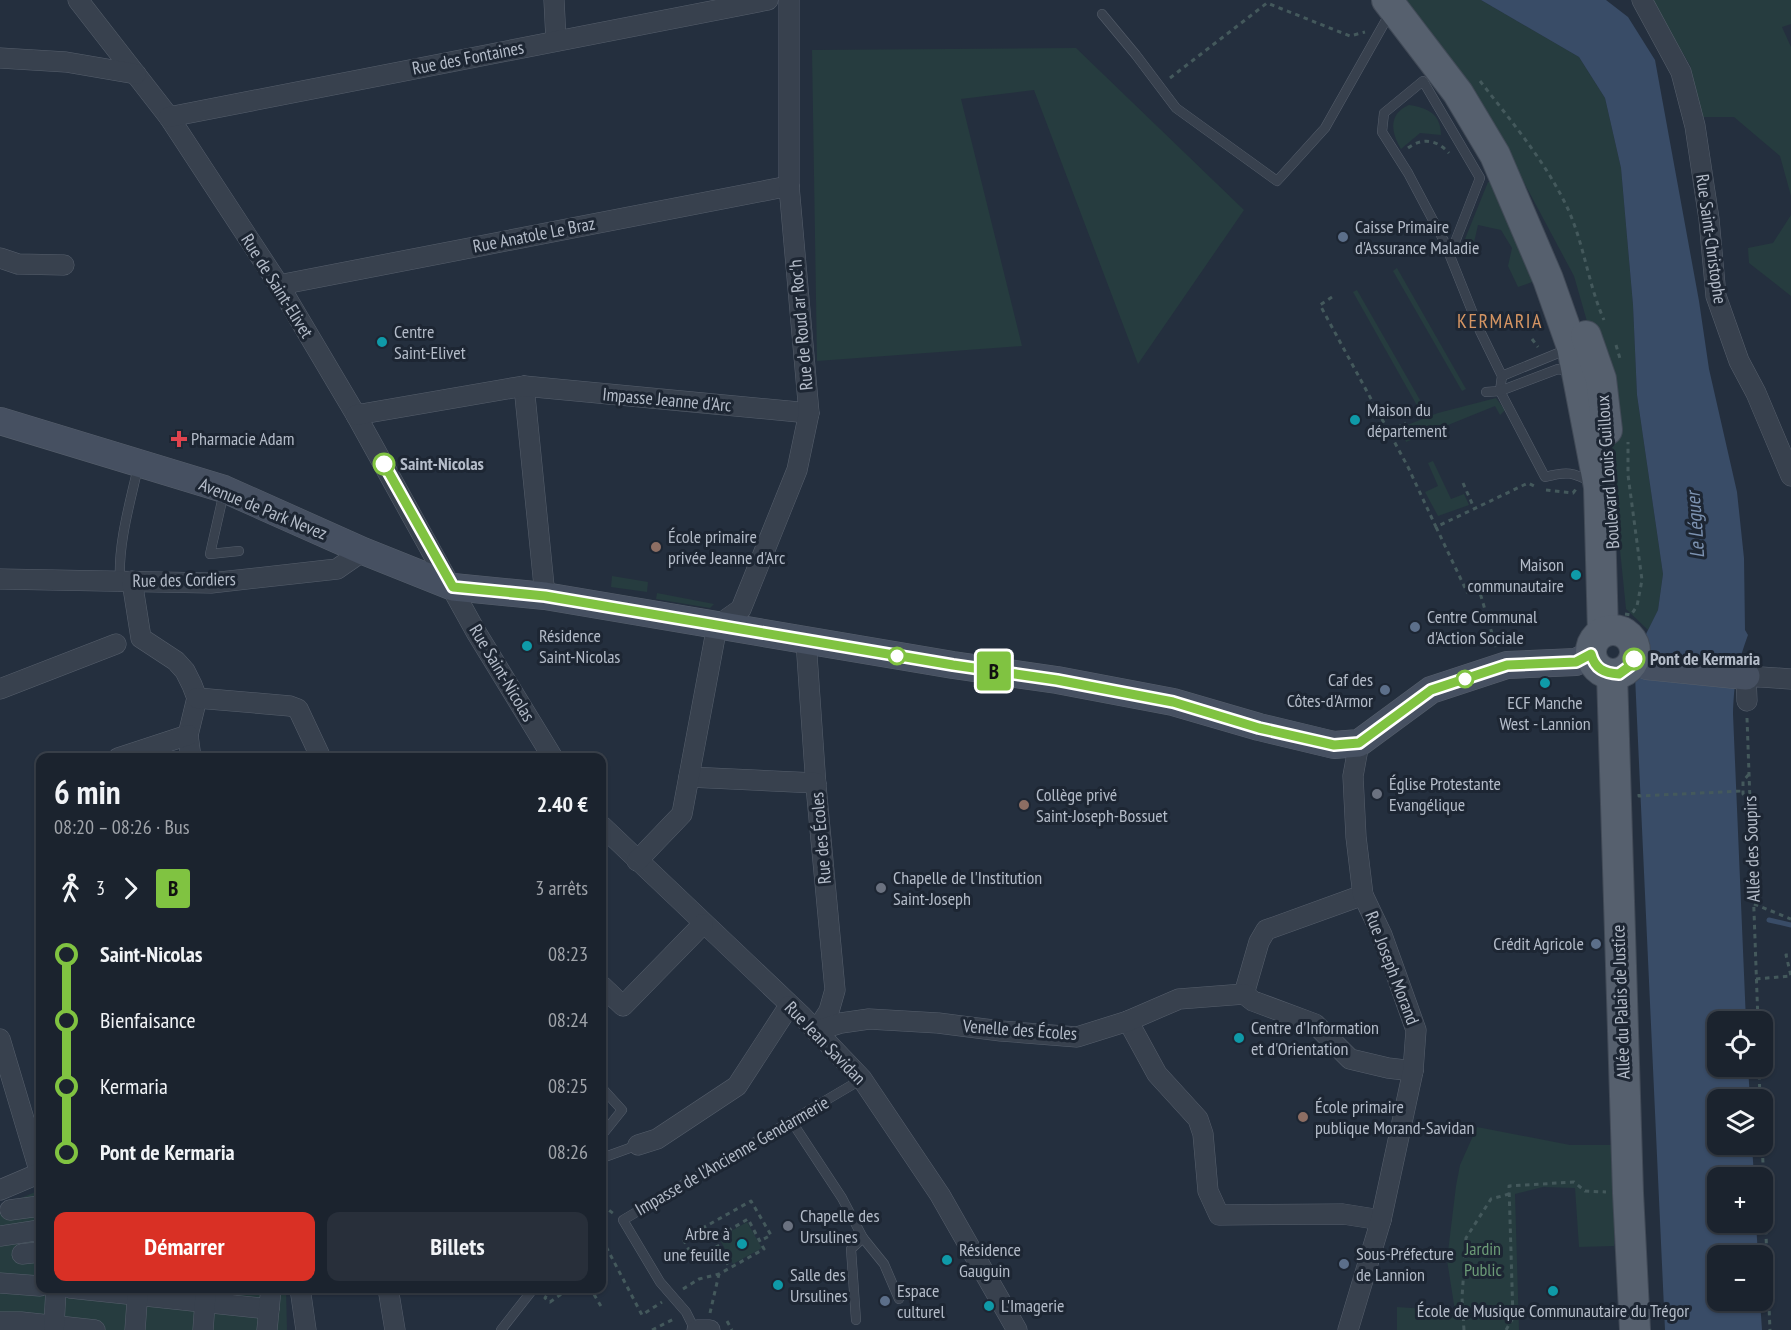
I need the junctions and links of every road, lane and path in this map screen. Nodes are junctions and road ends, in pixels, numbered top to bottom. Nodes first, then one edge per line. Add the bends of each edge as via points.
1 (78, 0) edge
2 (554, 0) edge
3 (768, 0) edge
4 (789, 0) edge
5 (1642, 0) edge
6 (1390, 4) edge
7 (1102, 14) dead end
8 (1377, 36) junction
9 (556, 40) junction
10 (0, 58) edge
11 (136, 74) junction
12 (1159, 87) junction
13 (169, 117) junction
14 (1397, 155) junction
15 (1495, 155) junction
16 (1454, 158) dead end
17 (789, 186) junction
18 (1450, 255) junction
19 (0, 258) edge
20 (64, 265) dead end
21 (279, 285) junction
22 (1332, 297) dead end
23 (1575, 360) junction
24 (1502, 376) junction
25 (524, 386) junction
26 (1486, 392) dead end
27 (1500, 392) junction
28 (809, 413) junction
29 (356, 415) junction
30 (0, 421) edge
31 (1406, 423) dead end
32 (1607, 425) junction
33 (1389, 432) junction
34 (139, 464) junction
35 (1791, 476) edge
36 (1591, 482) junction
37 (1462, 483) dead end
38 (224, 489) junction
39 (1474, 508) junction
40 (1436, 527) junction
41 (239, 551) dead end
42 (363, 551) junction
43 (0, 579) edge
44 (126, 581) junction
45 (1484, 582) dead end
46 (1478, 586) junction
47 (453, 587) junction
48 (545, 596) junction
49 (717, 626) junction
50 (806, 641) junction
51 (116, 644) dead end
52 (1618, 653) junction
53 (1502, 667) junction
54 (1791, 674) edge
55 (0, 689) edge
56 (1746, 689) junction
57 (197, 698) junction
58 (188, 735) junction
59 (1359, 743) junction
60 (133, 753) edge
61 (190, 753) edge
62 (319, 753) edge
63 (550, 753) edge
64 (1750, 773) junction
65 (688, 777) junction
66 (816, 783) junction
67 (1743, 791) junction
68 (1639, 796) dead end
69 (1750, 801) junction
70 (606, 830) edge
71 (637, 861) junction
72 (1364, 895) junction
73 (1754, 904) junction
74 (1791, 919) edge
75 (703, 924) junction
76 (1791, 955) edge
77 (1756, 979) junction
78 (606, 990) edge
79 (1244, 994) junction
80 (789, 1006) junction
81 (1757, 1011) edge
82 (1128, 1021) junction
83 (816, 1031) junction
84 (0, 1039) edge
85 (1413, 1071) junction
86 (862, 1079) junction
87 (606, 1092) edge
88 (792, 1122) junction
89 (606, 1130) edge
90 (638, 1145) joint
91 (1763, 1155) edge
92 (606, 1157) edge
93 (36, 1160) edge
94 (36, 1175) edge
95 (0, 1190) edge
96 (1616, 1193) dead end
97 (1509, 1194) junction
98 (36, 1207) edge
99 (10, 1210) dead end
100 (1381, 1220) junction
101 (36, 1231) edge
102 (0, 1236) edge
103 (863, 1238) junction
104 (760, 1240) junction
105 (718, 1246) junction
106 (606, 1247) edge
107 (730, 1268) junction
108 (719, 1274) junction
109 (0, 1283) edge
110 (36, 1286) edge
111 (687, 1286) dead end
112 (56, 1293) edge
113 (137, 1293) edge
114 (154, 1293) edge
115 (270, 1293) edge
116 (301, 1293) edge
117 (389, 1293) edge
118 (530, 1293) edge
119 (548, 1293) edge
120 (563, 1293) edge
121 (592, 1293) edge
122 (205, 1296) edge
123 (672, 1296) junction
124 (899, 1299) dead end
125 (602, 1308) dead end
126 (269, 1310) junction
127 (686, 1312) junction
128 (856, 1320) dead end
129 (0, 1322) edge
130 (718, 1322) edge
131 (54, 1326) junction
132 (95, 1330) edge
133 (135, 1330) edge
134 (203, 1330) edge
135 (267, 1330) edge
136 (306, 1330) edge
137 (395, 1330) edge
138 (501, 1330) edge
139 (652, 1330) edge
140 (696, 1330) edge
141 (732, 1330) edge
142 (1017, 1330) edge
143 (1348, 1330) edge
144 (1464, 1330) edge
145 (1506, 1330) edge
146 (1635, 1330) edge
147 (1770, 1330) edge

1 - 11 street, Rue de Saint-Elivet
2 - 9 street
3 - 9 street, Rue des Fontaines
4 - 17 street, Rue de Roud ar Roc'h
5 - 35 street, Rue Saint-Christophe via 1681,72 1692,115 1709,219 1716,296 1739,361
6 - 8 lane
6 - 15 main road via 1458,93
7 - 12 lane
8 - 12 path via 1369,31 1350,36 1267,3
8 - 12 lane via 1325,128 1277,181 1176,108
9 - 13 street, Rue des Fontaines
10 - 11 street via 66,62
11 - 13 street, Rue de Saint-Elivet
13 - 21 street, Rue de Saint-Elivet
14 - 16 path via 1416,142 1429,140
14 - 18 lane
14 - 18 lane via 1382,132 1384,113 1423,81 1480,178
15 - 23 main road, Boulevard Louis Guilloux via 1548,279
15 - 32 main road, Boulevard Louis Guilloux via 1566,274 1601,379
17 - 21 street, Rue Anatole Le Braz
17 - 28 street, Rue de Roud ar Roc'h
18 - 24 lane
19 - 20 street via 18,264
21 - 29 street, Rue de Saint-Elivet
22 - 33 path via 1320,305
23 - 24 lane
23 - 27 lane
23 - 32 lane via 1580,350
23 - 36 main road, Boulevard Louis Guilloux
24 - 27 lane
25 - 28 street, Impasse Jeanne d'Arc
25 - 29 street, Impasse Jeanne d'Arc
25 - 48 street
26 - 27 lane
27 - 36 lane via 1545,477 1564,472
28 - 49 street, Rue de Roud ar Roc'h via 798,470 741,609
29 - 47 street, Rue de Saint-Elivet
30 - 34 street, Avenue de Park Nevez
31 - 33 path
32 - 52 main road, Boulevard Louis Guilloux
33 - 40 path
34 - 38 street, Avenue de Park Nevez
34 - 44 lane via 119,568
36 - 39 path via 1573,493 1549,492 1527,483
36 - 52 main road, Boulevard Louis Guilloux
37 - 39 path
38 - 41 lane via 210,554
38 - 42 street, Avenue de Park Nevez
39 - 40 path
40 - 46 path via 1467,592
42 - 44 street, Rue des Cordiers via 337,568 211,583
42 - 47 street, Avenue de Park Nevez
43 - 44 street, Rue des Cordiers
44 - 57 street via 141,638 176,661
45 - 46 path
46 - 53 path
47 - 48 street, Avenue de Park Nevez
47 - 63 street, Rue Saint-Nicolas
48 - 49 street, Avenue de Park Nevez
49 - 50 street, Avenue de Park Nevez
49 - 65 street
50 - 59 street, Avenue de Park Nevez via 1057,680 1173,702 1334,745
50 - 66 street, Rue des Écoles
51 - 55 street
52 - 53 street via 1576,662
52 - 56 street
52 - 146 main road, Allée du Palais de Justice via 1627,1181
53 - 59 street via 1431,690
54 - 56 street
56 - 64 path, Allée des Soupirs
57 - 58 street
57 - 62 street via 298,709
58 - 60 street
58 - 61 street
59 - 72 street, Rue Joseph Morand via 1353,776
64 - 67 path via 1743,781
64 - 69 path, Allée des Soupirs
65 - 66 street
65 - 71 street via 682,813
66 - 83 street, Rue des Écoles via 836,990
67 - 68 path
67 - 69 path
69 - 73 path, Allée des Soupirs
70 - 71 street, Rue Jean Savidan
71 - 75 street, Rue Jean Savidan
72 - 79 street via 1266,930
72 - 85 street, Rue Joseph Morand via 1416,1030
73 - 74 path
73 - 77 path, Allée des Soupirs
75 - 78 street via 623,1006
75 - 80 street, Rue Jean Savidan
76 - 77 path via 1786,955 1791,976
77 - 81 path, Allée des Soupirs
79 - 82 street via 1179,999
79 - 85 street via 1315,1024 1350,1059
80 - 83 street, Rue Jean Savidan
80 - 90 street via 737,1086 657,1139
82 - 83 street, Venelle des Écoles via 1077,1037 870,1019
82 - 100 street via 1157,1074 1198,1119 1208,1191 1220,1215 1342,1214
83 - 86 street, Rue Jean Savidan
84 - 93 street
85 - 100 street, Rue Joseph Morand
86 - 88 lane, Impasse de l'Ancienne Gendarmerie
86 - 142 street, Rue Jean Savidan via 940,1195
87 - 89 lane via 622,1110
88 - 103 lane
88 - 123 lane, Impasse de l'Ancienne Gendarmerie via 623,1220
90 - 92 lane
91 - 147 path
94 - 95 street
96 - 97 path via 1585,1191 1574,1182 1509,1186
97 - 144 path via 1491,1199 1466,1238
97 - 145 path via 1513,1318
98 - 99 street
100 - 143 street, Rue Joseph Morand
101 - 102 street
103 - 124 lane via 884,1264
103 - 128 lane via 851,1250
104 - 105 path via 748,1219 714,1239
104 - 105 path via 771,1234 751,1201 683,1239 694,1259
104 - 107 path via 764,1249
105 - 107 path
106 - 123 path via 642,1315
107 - 108 path
108 - 111 path
108 - 130 path via 709,1314
109 - 110 street
112 - 131 street
113 - 133 street
114 - 122 street
115 - 126 street
116 - 136 street
117 - 137 street
118 - 138 lane
119 - 120 path via 545,1298 550,1302
121 - 125 path
122 - 126 street
122 - 134 street
123 - 127 lane, Impasse de l'Ancienne Gendarmerie
126 - 135 street
127 - 139 path
127 - 140 lane, Impasse de l'Ancienne Gendarmerie
129 - 131 street
130 - 140 street
130 - 141 path
131 - 132 street

